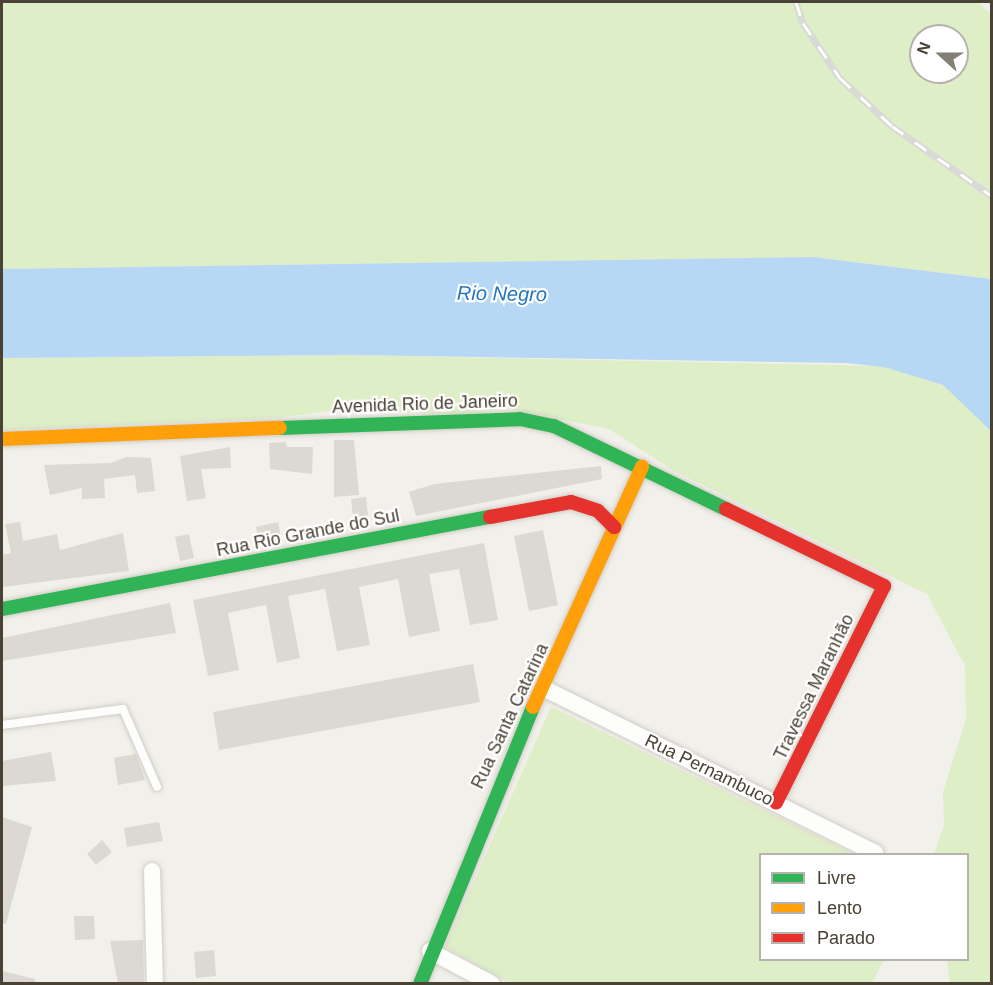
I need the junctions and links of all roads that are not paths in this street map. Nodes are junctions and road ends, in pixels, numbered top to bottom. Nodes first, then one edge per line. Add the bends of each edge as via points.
1 (2, 439) edge
2 (642, 467) junction
3 (614, 527) junction
4 (884, 586) joint
5 (2, 609) edge
6 (543, 688) junction
7 (2, 725) edge
8 (157, 787) dead end
9 (776, 803) junction
10 (875, 853) dead end
11 (152, 871) dead end
12 (430, 951) junction
13 (155, 984) edge
14 (420, 984) edge
15 (492, 984) edge

1 - 2 street, Avenida Rio de Janeiro via 520,419 554,426
2 - 3 street, Rua Santa Catarina
2 - 4 street, Avenida Rio de Janeiro
3 - 5 street, Rua Rio Grande do Sul via 598,511 571,502
3 - 6 street, Rua Santa Catarina
4 - 9 street, Travessa Maranhão
6 - 9 street, Rua Pernambuco
6 - 12 street, Rua Santa Catarina
7 - 8 lane via 123,709
9 - 10 street, Rua Pernambuco
11 - 13 street
12 - 14 street, Rua Santa Catarina
12 - 15 street

